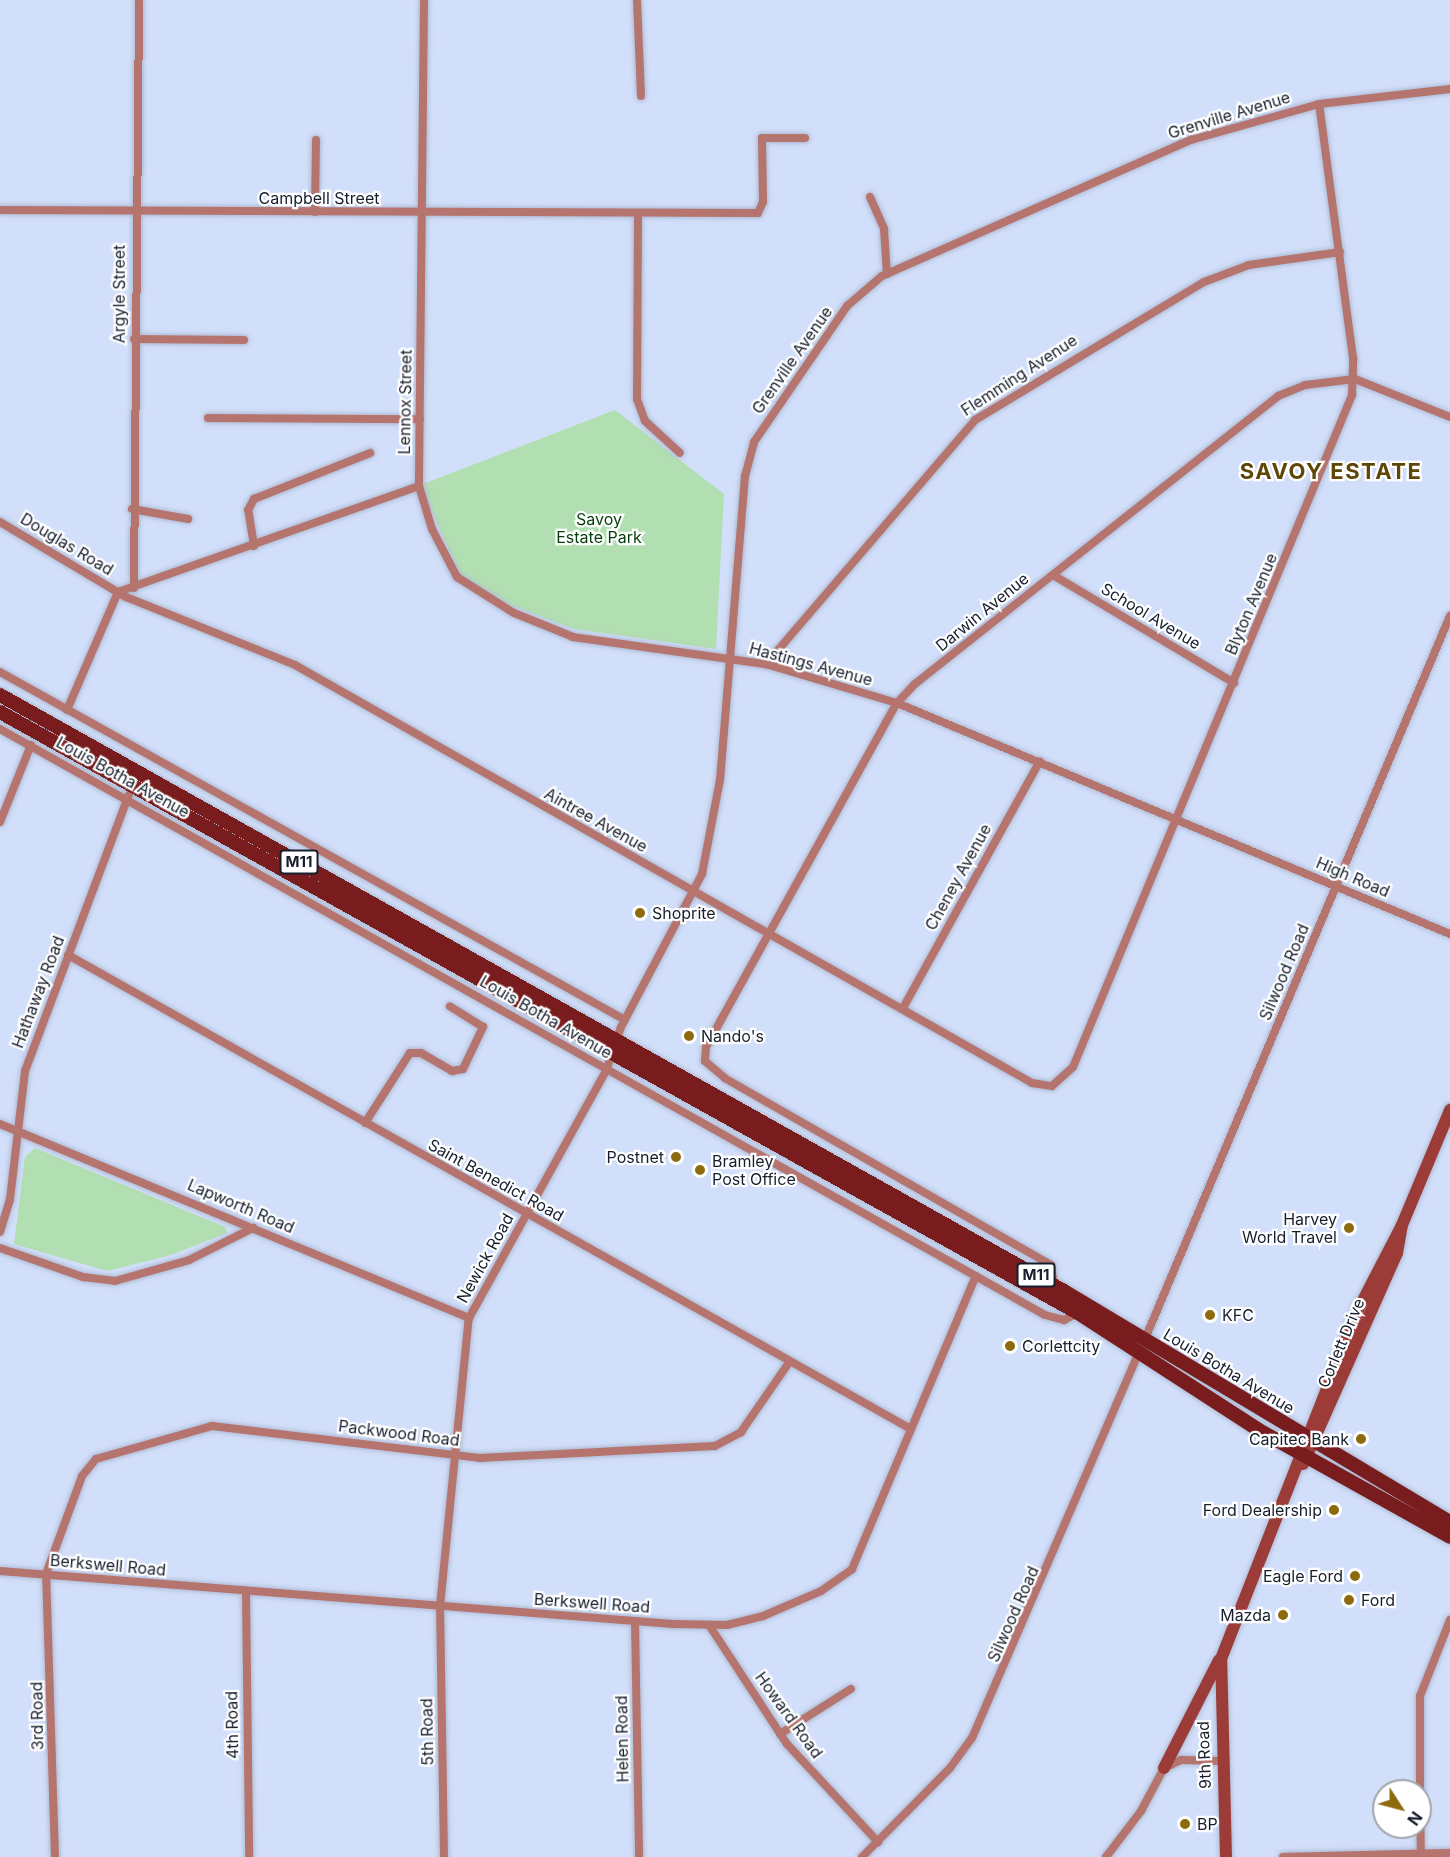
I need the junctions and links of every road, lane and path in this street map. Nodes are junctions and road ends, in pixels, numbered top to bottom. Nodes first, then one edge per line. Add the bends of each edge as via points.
1 (139, 0) edge
2 (424, 0) edge
3 (637, 0) edge
4 (1450, 88) edge
5 (641, 96) dead end
6 (1319, 104) junction
7 (805, 138) dead end
8 (316, 140) dead end
9 (870, 197) dead end
10 (0, 210) edge
11 (134, 212) junction
12 (315, 212) junction
13 (423, 213) junction
14 (638, 215) junction
15 (1340, 252) junction
16 (887, 274) junction
17 (134, 339) junction
18 (244, 340) dead end
19 (1355, 379) junction
20 (1450, 417) edge
21 (208, 418) dead end
22 (420, 419) junction
23 (370, 453) dead end
24 (680, 453) dead end
25 (419, 486) junction
26 (132, 509) junction
27 (188, 519) dead end
28 (0, 522) edge
29 (254, 546) junction
30 (1053, 575) junction
31 (134, 588) junction
32 (118, 592) junction
33 (1450, 616) edge
34 (733, 659) junction
35 (766, 664) junction
36 (0, 672) edge
37 (1234, 683) junction
38 (0, 695) edge
39 (897, 703) junction
40 (67, 710) junction
41 (0, 712) edge
42 (0, 729) edge
43 (31, 745) junction
44 (1040, 761) junction
45 (137, 779) junction
46 (128, 798) junction
47 (1175, 819) junction
48 (0, 822) edge
49 (1244, 848) joint
50 (1336, 886) junction
51 (696, 892) junction
52 (769, 934) junction
53 (1450, 934) edge
54 (68, 955) junction
55 (450, 1006) dead end
56 (903, 1008) junction
57 (625, 1020) junction
58 (616, 1038) junction
59 (610, 1052) junction
60 (606, 1071) junction
61 (725, 1078) junction
62 (1052, 1086) joint
63 (714, 1095) junction
64 (1450, 1110) edge
65 (365, 1123) junction
66 (0, 1124) edge
67 (805, 1127) junction
68 (16, 1130) junction
69 (797, 1142) junction
70 (779, 1145) junction
71 (771, 1161) junction
72 (527, 1214) junction
73 (253, 1228) junction
74 (0, 1232) edge
75 (0, 1248) edge
76 (976, 1276) junction
77 (1054, 1285) junction
78 (1078, 1313) junction
79 (469, 1318) junction
80 (1142, 1344) junction
81 (790, 1361) junction
82 (911, 1429) junction
83 (1312, 1440) junction
84 (452, 1456) junction
85 (1305, 1456) junction
86 (1450, 1522) edge
87 (1450, 1538) edge
88 (0, 1571) edge
89 (46, 1574) junction
90 (246, 1593) junction
91 (440, 1606) junction
92 (1450, 1620) edge
93 (635, 1621) junction
94 (709, 1625) junction
95 (1223, 1652) junction
96 (851, 1689) dead end
97 (780, 1734) junction
98 (1221, 1761) junction
99 (1164, 1768) junction
100 (1420, 1779) edge
101 (1421, 1839) edge
102 (878, 1842) junction
103 (1450, 1853) edge
104 (1421, 1855) edge
105 (55, 1857) edge
106 (249, 1857) edge
107 (444, 1857) edge
108 (639, 1857) edge
109 (862, 1857) edge
110 (1106, 1857) edge
111 (1226, 1857) edge
112 (1283, 1857) edge

1 - 11 street, Argyle Street
2 - 13 street, Lennox Street
3 - 5 street
4 - 6 street, Grenville Avenue
6 - 15 street, Blyton Avenue
6 - 16 street, Grenville Avenue via 1138,160
7 - 14 street, Campbell Street via 762,138 763,202 758,213
8 - 12 street
9 - 16 street via 884,229
10 - 11 street, Campbell Street
11 - 12 street, Campbell Street
11 - 17 street, Argyle Street
12 - 13 street, Campbell Street
13 - 14 street, Campbell Street
13 - 22 street, Lennox Street
14 - 24 street via 637,399 645,421
15 - 19 street, Blyton Avenue
15 - 35 street, Flemming Avenue via 1221,274 1118,329 975,420
16 - 34 street, Grenville Avenue via 853,299 754,442 745,476
17 - 18 street
17 - 26 street, Argyle Street
19 - 20 street, Darwin Avenue
19 - 30 street, Darwin Avenue via 1305,385 1278,396
19 - 37 street, Blyton Avenue via 1348,409
21 - 22 street
22 - 25 street, Lennox Street
23 - 29 street via 254,499 248,510
25 - 29 street
25 - 34 street, Hastings Avenue via 450,567 488,600 573,637
26 - 27 street
26 - 31 street, Argyle Street
28 - 32 street, Douglas Road
29 - 31 street
30 - 37 street, School Avenue
30 - 39 street, Darwin Avenue
31 - 32 street
32 - 40 street
32 - 51 street, Aintree Avenue via 295,665
33 - 50 street, Silwood Road
34 - 35 street, Hastings Avenue
34 - 51 street, Grenville Avenue via 716,809
35 - 39 street, Hastings Avenue
36 - 40 street, Louis Botha Avenue
37 - 47 street, Blyton Avenue
38 - 45 main road, Louis Botha Avenue / M11
39 - 44 street, Hastings Avenue
39 - 52 street, Darwin Avenue
40 - 57 street, Louis Botha Avenue
41 - 45 main road, Louis Botha Avenue / M11
42 - 43 street, Louis Botha Avenue
43 - 46 street, Louis Botha Avenue
43 - 48 street
44 - 47 street, Hastings Avenue
44 - 56 street, Cheney Avenue
45 - 46 street, Hathaway Road
45 - 58 main road, Louis Botha Avenue / M11
45 - 59 main road, Louis Botha Avenue / M11
46 - 54 street, Hathaway Road
46 - 60 street, Louis Botha Avenue
47 - 49 street, Hastings Avenue
47 - 62 street, Blyton Avenue via 1073,1067
49 - 50 street, High Road
50 - 53 street, High Road
50 - 80 street, Silwood Road
51 - 52 street, Aintree Avenue
51 - 57 street, Grenville Avenue
52 - 56 street, Aintree Avenue
52 - 61 street, Darwin Avenue via 704,1052 708,1065
54 - 65 street, Saint Benedict Road
54 - 68 street, Hathaway Road via 25,1071
55 - 65 street via 483,1027 463,1069 452,1071 421,1053 410,1053
56 - 62 street, Aintree Avenue via 1032,1083
57 - 58 street, Grenville Avenue
58 - 59 street, Grenville Avenue
58 - 63 main road, Louis Botha Avenue / M11
59 - 60 street, Newick Road
59 - 70 main road, Louis Botha Avenue / M11
60 - 71 street, Louis Botha Avenue
60 - 72 street, Newick Road
61 - 63 street
61 - 67 street
63 - 69 main road, Louis Botha Avenue / M11
64 - 83 main road, Corlett Drive via 1402,1225 1358,1310
65 - 72 street, Saint Benedict Road
66 - 68 street, Lapworth Road
67 - 69 street
67 - 77 street via 1051,1265
68 - 73 street, Lapworth Road
68 - 74 street, Hathaway Road via 10,1199
69 - 77 main road, Louis Botha Avenue / M11
70 - 71 street
70 - 78 main road, Louis Botha Avenue / M11
71 - 76 street, Louis Botha Avenue
72 - 79 street, Newick Road
72 - 81 street, Saint Benedict Road
73 - 75 street via 189,1260 115,1281 83,1277
73 - 79 street, Lapworth Road
76 - 78 street, Louis Botha Avenue via 1054,1318 1064,1320
76 - 82 street, Berkswell Road
77 - 80 main road, Louis Botha Avenue / M11
78 - 80 main road, Louis Botha Avenue / M11
79 - 84 street, Newick Road
80 - 83 main road, Louis Botha Avenue / M11
80 - 85 main road, Louis Botha Avenue / M11
80 - 102 street, Silwood Road via 972,1738
81 - 82 street, Saint Benedict Road
81 - 84 street, Packwood Road via 741,1431 723,1444
82 - 94 street, Berkswell Road via 865,1544 846,1575 763,1617
83 - 85 main road, Corlett Drive
83 - 86 main road, Louis Botha Avenue / M11
84 - 89 street, Packwood Road via 212,1426 135,1445 88,1466
84 - 91 street, Newick Road
85 - 87 main road, Louis Botha Avenue / M11
85 - 95 main road, Corlett Drive
88 - 89 street, Berkswell Road
89 - 90 street, Berkswell Road
89 - 105 street, 3rd Road
90 - 91 street, Berkswell Road
90 - 106 street, 4th Road
91 - 93 street, Berkswell Road
91 - 107 street, 5th Road
92 - 100 street via 1420,1696
93 - 94 street, Berkswell Road
93 - 108 street, Helen Road
94 - 97 street, Howard Road
95 - 98 main road, 9th Road
95 - 99 main road, Corlett Drive
96 - 97 street
97 - 102 street, Howard Road
98 - 99 street via 1181,1760
98 - 111 main road, 9th Road
99 - 110 street via 1141,1811
101 - 104 street
102 - 109 street, Silwood Road
103 - 104 street
104 - 112 street

